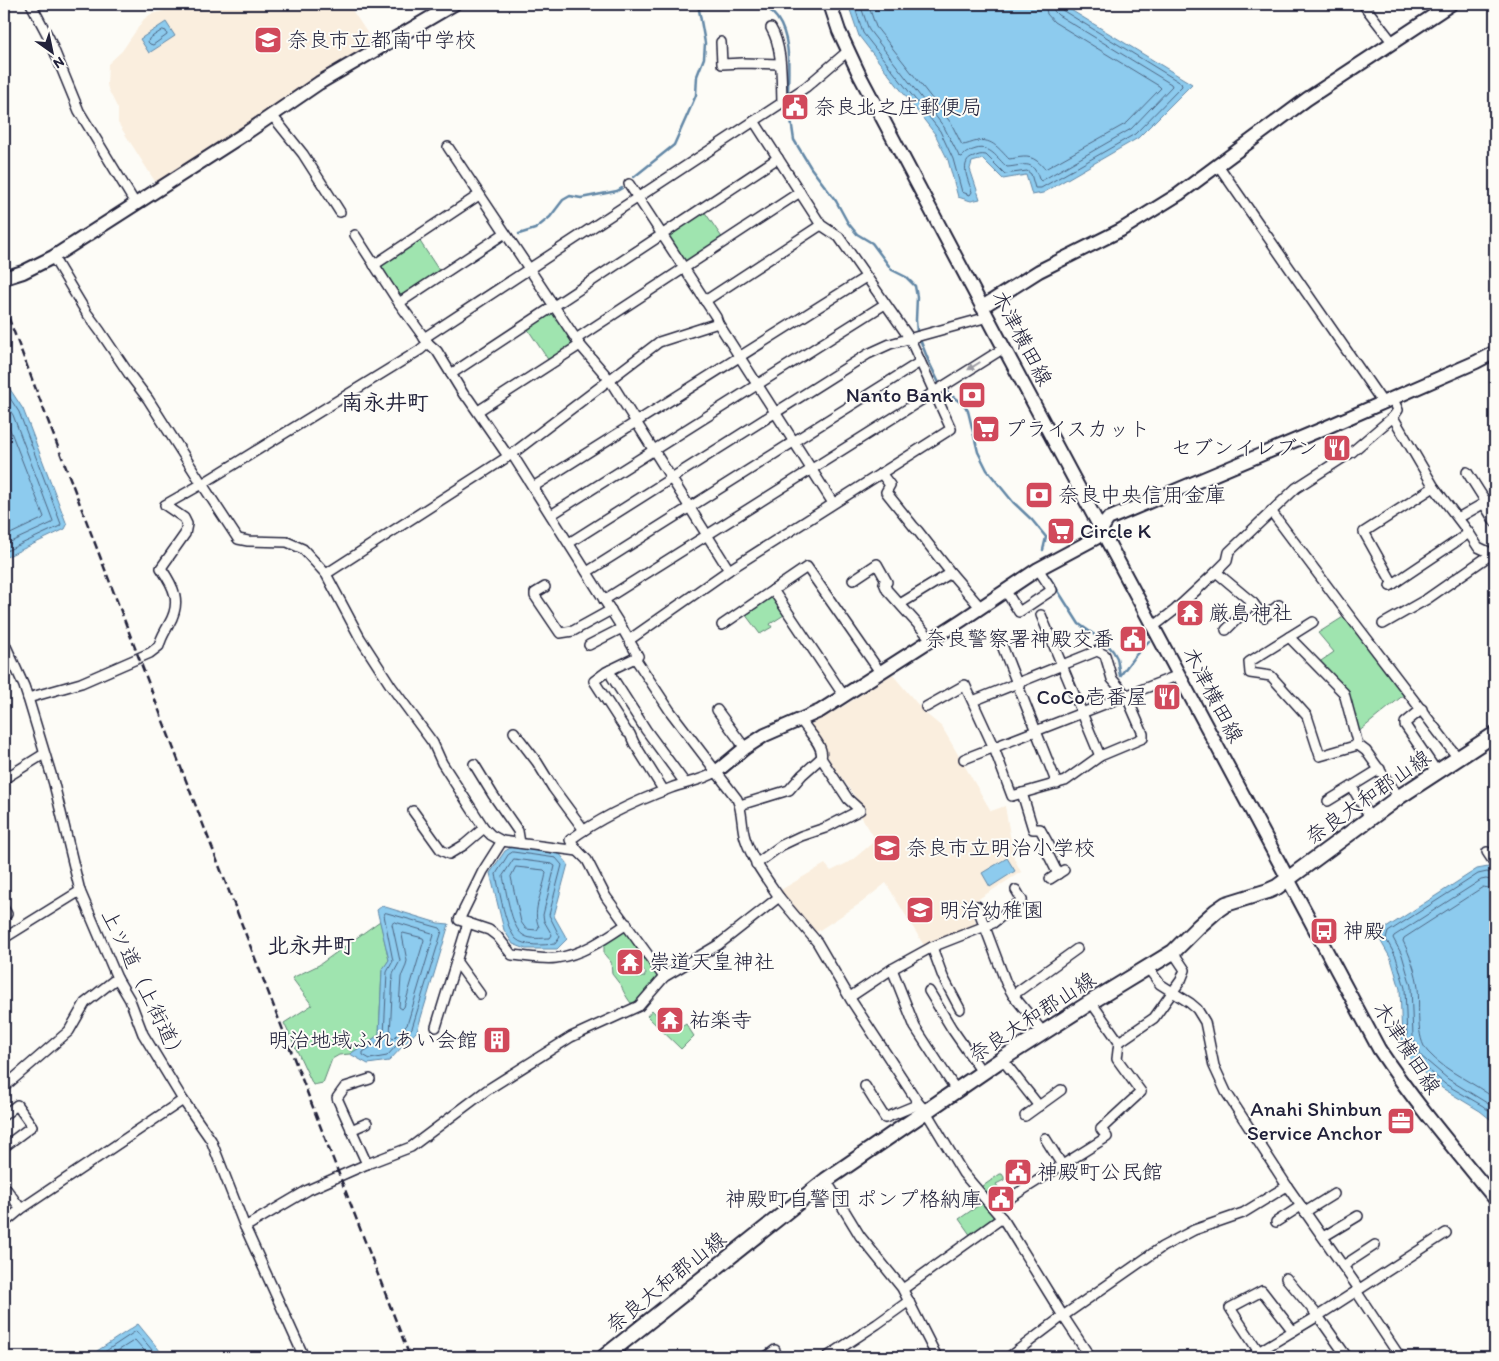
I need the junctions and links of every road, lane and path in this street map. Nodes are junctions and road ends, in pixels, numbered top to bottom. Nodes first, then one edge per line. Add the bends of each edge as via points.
1 (31, 4) edge
2 (454, 4) edge
3 (830, 4) edge
4 (1363, 4) edge
5 (1451, 4) edge
6 (771, 28) dead end
7 (722, 42) dead end
8 (1393, 42) junction
9 (848, 51) junction
10 (780, 64) junction
11 (783, 101) junction
12 (275, 119) dead end
13 (754, 121) junction
14 (448, 147) dead end
15 (778, 158) junction
16 (1218, 165) junction
17 (629, 184) dead end
18 (800, 192) junction
19 (479, 195) junction
20 (638, 198) junction
21 (135, 203) junction
22 (340, 212) dead end
23 (821, 225) junction
24 (505, 233) junction
25 (355, 235) dead end
26 (662, 235) junction
27 (53, 257) junction
28 (374, 265) junction
29 (530, 269) junction
30 (684, 269) junction
31 (866, 277) junction
32 (4, 278) edge
33 (705, 301) junction
34 (399, 303) junction
35 (885, 304) junction
36 (554, 306) junction
37 (985, 312) junction
38 (718, 323) junction
39 (916, 337) junction
40 (426, 340) junction
41 (578, 342) junction
42 (1004, 348) junction
43 (1495, 352) edge
44 (740, 357) junction
45 (920, 362) junction
46 (451, 374) junction
47 (609, 379) junction
48 (757, 384) junction
49 (939, 389) junction
50 (1388, 400) junction
51 (478, 412) junction
52 (776, 413) junction
53 (1393, 416) junction
54 (636, 422) junction
55 (793, 442) junction
56 (653, 449) junction
57 (510, 455) junction
58 (811, 469) junction
59 (1467, 472) dead end
60 (881, 473) junction
61 (672, 478) junction
62 (202, 484) junction
63 (533, 487) junction
64 (1434, 487) junction
65 (1495, 497) edge
66 (833, 503) junction
67 (1485, 503) junction
68 (689, 507) junction
69 (1271, 511) junction
70 (551, 515) junction
71 (1458, 518) junction
72 (1495, 522) edge
73 (1102, 529) junction
74 (1469, 533) junction
75 (707, 535) junction
76 (569, 543) junction
77 (1494, 554) edge
78 (1038, 569) junction
79 (729, 570) junction
80 (587, 572) junction
81 (1216, 572) junction
82 (951, 573) junction
83 (326, 574) junction
84 (853, 580) dead end
85 (545, 586) dead end
86 (773, 590) junction
87 (1005, 590) junction
88 (604, 600) junction
89 (1253, 603) junction
90 (900, 604) junction
91 (1279, 605) dead end
92 (980, 607) junction
93 (610, 610) junction
94 (1041, 615) dead end
95 (1313, 622) dead end
96 (1383, 624) dead end
97 (722, 625) dead end
98 (1153, 626) junction
99 (622, 628) junction
100 (1226, 630) dead end
101 (1289, 637) junction
102 (931, 639) junction
103 (629, 640) junction
104 (4, 642) edge
105 (589, 645) dead end
106 (1003, 648) dead end
107 (635, 658) junction
108 (1062, 665) junction
109 (610, 670) junction
110 (880, 672) junction
111 (1179, 675) junction
112 (1017, 683) junction
113 (1126, 695) junction
114 (844, 696) junction
115 (28, 698) junction
116 (973, 701) junction
117 (926, 707) dead end
118 (1422, 709) junction
119 (717, 710) dead end
120 (1082, 712) junction
121 (801, 720) junction
122 (1036, 731) junction
123 (514, 732) dead end
124 (1495, 734) edge
125 (1358, 745) junction
126 (745, 748) junction
127 (994, 748) junction
128 (44, 754) junction
129 (1100, 756) junction
130 (821, 758) junction
131 (1458, 758) junction
132 (964, 759) dead end
133 (474, 764) dead end
134 (1380, 770) junction
135 (716, 772) junction
136 (1437, 772) junction
137 (4, 780) edge
138 (685, 783) junction
139 (1057, 784) junction
140 (1352, 787) junction
141 (664, 791) junction
142 (1022, 793) junction
143 (1399, 797) junction
144 (1328, 801) dead end
145 (740, 806) junction
146 (413, 811) dead end
147 (1370, 818) junction
148 (484, 828) junction
149 (584, 830) junction
150 (502, 842) junction
151 (520, 843) junction
152 (578, 851) junction
153 (1487, 852) dead end
154 (756, 864) junction
155 (1495, 864) edge
156 (1288, 878) junction
157 (1050, 880) dead end
158 (1016, 890) dead end
159 (80, 892) junction
160 (779, 897) junction
161 (977, 906) dead end
162 (4, 909) edge
163 (4, 915) edge
164 (468, 924) junction
165 (627, 924) junction
166 (984, 926) junction
167 (6, 937) dead end
168 (932, 947) junction
169 (1077, 949) dead end
170 (1174, 952) junction
171 (456, 960) junction
172 (1148, 968) junction
173 (892, 969) junction
174 (664, 976) junction
175 (117, 978) junction
176 (929, 991) dead end
177 (1172, 992) junction
178 (480, 994) dead end
179 (1013, 995) junction
180 (850, 997) junction
181 (1091, 1002) junction
182 (960, 1009) dead end
183 (436, 1027) dead end
184 (1044, 1032) junction
185 (1119, 1042) junction
186 (1002, 1059) junction
187 (982, 1072) junction
188 (370, 1079) dead end
189 (865, 1086) dead end
190 (4, 1087) edge
191 (956, 1090) junction
192 (1062, 1090) dead end
193 (183, 1100) junction
194 (1040, 1106) junction
195 (922, 1107) junction
196 (4, 1115) edge
197 (1025, 1116) dead end
198 (367, 1123) dead end
199 (351, 1130) junction
200 (1045, 1138) dead end
201 (4, 1147) edge
202 (367, 1164) junction
203 (1062, 1165) junction
204 (826, 1180) junction
205 (4, 1186) edge
206 (1287, 1186) junction
207 (1493, 1191) edge
208 (1334, 1194) dead end
209 (994, 1208) junction
210 (21, 1209) junction
211 (1303, 1209) junction
212 (1358, 1216) dead end
213 (1002, 1218) junction
214 (1276, 1222) dead end
215 (4, 1223) edge
216 (245, 1227) junction
217 (1446, 1233) dead end
218 (1322, 1237) junction
219 (1375, 1245) dead end
220 (1343, 1266) junction
221 (1286, 1278) dead end
222 (903, 1289) junction
223 (1357, 1290) junction
224 (909, 1301) junction
225 (1063, 1316) junction
226 (1318, 1316) junction
227 (1293, 1331) junction
228 (775, 1350) dead end
229 (1259, 1352) junction
230 (304, 1357) edge
231 (604, 1357) edge
232 (766, 1357) edge
233 (827, 1357) edge
234 (937, 1357) edge
235 (1009, 1357) edge
236 (1090, 1357) edge
237 (1250, 1357) edge
238 (1347, 1357) edge
239 (1400, 1357) edge

1 - 21 street via 49,38 78,111
2 - 21 street via 319,83
3 - 9 street, 木津横田線
4 - 8 street
5 - 8 street
6 - 10 street via 777,39
7 - 10 street via 722,64
8 - 16 street via 1307,99
9 - 11 street via 806,87
9 - 37 street, 木津横田線
10 - 11 street
11 - 13 street
12 - 22 street via 303,154
13 - 15 street
13 - 20 street
14 - 19 street
15 - 18 street
15 - 26 street
16 - 37 street via 1121,230 1039,271
16 - 50 street
17 - 20 street
18 - 23 street
18 - 30 street
19 - 24 street
19 - 28 street
20 - 26 street
20 - 29 street
21 - 27 street
23 - 31 street via 839,238
23 - 33 street
24 - 29 street
24 - 34 street
25 - 28 street
26 - 30 street
26 - 36 street
27 - 32 street
27 - 62 street via 86,312 148,398
28 - 34 street
29 - 36 street
29 - 40 street
30 - 33 street
30 - 41 street
31 - 35 street
31 - 44 street
33 - 38 street
34 - 40 street
35 - 39 street
35 - 48 street
36 - 41 street
36 - 46 street
37 - 39 street
37 - 42 street, 木津横田線
38 - 44 street
38 - 47 street via 658,342
39 - 45 street
39 - 52 street via 868,354
40 - 46 street
40 - 62 street via 420,350
41 - 47 street
41 - 51 street
42 -> 49 street
42 - 73 street, 木津横田線
43 - 50 street
44 - 48 street
44 - 54 street
45 - 49 street
45 - 55 street
46 - 51 street
47 - 54 street
47 - 57 street
48 - 52 street
48 - 56 street
49 - 58 street
49 - 60 street via 951,429
50 - 53 street via 1398,410
50 - 73 street via 1108,519
51 - 57 street
52 - 55 street
52 - 61 street
53 - 64 street
53 - 69 street via 1352,452 1296,488
54 - 56 street
54 - 63 street
55 - 58 street
55 - 68 street
56 - 61 street
56 - 70 street
57 - 63 street
57 - 83 street
58 - 66 street
58 - 75 street
59 - 67 street
60 - 66 street
60 - 82 street via 890,485 886,492
61 - 68 street
61 - 76 street
62 - 83 street via 238,539 287,542 304,549
62 - 115 street via 165,505 184,518 187,524 184,534 161,568 176,598 175,613 160,638 159,646 81,683
63 - 70 street
64 - 71 street
64 - 74 street via 1364,532 1391,585
65 - 67 street
66 - 79 street
67 - 71 street
67 - 72 street
68 - 75 street
68 - 80 street
69 - 81 street via 1229,552 1227,562
69 - 118 street
70 - 76 street
71 - 74 street
73 - 78 street via 1096,538
73 - 98 street, 木津横田線
74 - 77 street via 1478,547
75 - 79 street
75 - 88 street
76 - 80 street
77 - 96 street via 1428,599
78 - 87 street
78 - 87 street via 1052,590 1019,612
79 - 103 street
80 - 88 street
81 - 89 street
81 - 98 street
82 - 90 street
82 - 92 street
83 - 148 street via 360,638 433,743 442,763
84 - 90 street via 878,564 887,582 884,583 887,590
85 - 93 street via 535,596 560,633 573,631
86 - 97 street
86 - 110 street via 807,567
86 - 114 street
87 - 92 street
88 - 93 street
89 - 91 street via 1264,617
89 - 100 street
90 - 102 street
92 - 102 street
93 - 99 street
94 - 108 street
95 - 101 street
98 - 111 street, 木津横田線
99 - 103 street
99 - 105 street
101 - 125 street via 1344,693
101 - 125 street via 1249,662 1250,673 1271,676 1307,716 1320,756
102 - 110 street
103 - 107 street via 638,656
104 - 115 street, 上ツ道（上街道）
106 - 112 street
107 - 109 street
107 - 135 street
108 - 112 street
108 - 113 street via 1097,651 1105,655 1112,678
108 - 120 street
109 - 138 street via 646,730
109 - 141 street via 594,681
110 - 114 street
111 - 113 street
111 - 156 street, 木津横田線
112 - 116 street
112 - 122 street
113 - 120 street
113 - 129 street via 1143,738
114 - 121 street
115 - 128 street, 上ツ道（上街道）
116 - 117 street via 965,685
116 - 127 street
118 - 131 street
118 - 136 street via 1405,725
119 - 126 street
120 - 122 street
120 - 129 street
121 - 126 street via 765,735
121 - 130 street via 820,747
122 - 127 street
122 - 139 street
123 - 149 street
124 - 131 main road, 奈良大和郡山線
125 - 134 street
126 - 135 street
127 - 132 street
127 - 142 street via 1012,796
128 - 137 street
128 - 159 street, 上ツ道（上街道）
129 - 139 street
130 - 145 street via 789,790
130 - 154 street via 848,799 860,810 782,845
131 - 136 main road, 奈良大和郡山線
133 - 151 street via 518,831
134 - 140 street
134 - 143 street
135 - 138 street
135 - 145 street
136 - 143 main road, 奈良大和郡山線
138 - 141 street
139 - 142 street
140 - 144 street
140 - 147 street
141 - 149 street
142 - 157 street via 1032,829 1040,829 1050,846 1046,850 1061,872
143 - 147 main road, 奈良大和郡山線
145 - 154 street via 745,838
146 - 148 street via 441,850 449,854
147 - 156 main road, 奈良大和郡山線
148 - 150 street
149 - 152 street via 570,840
150 - 151 street
150 - 164 street via 483,871 459,920
151 - 152 street
152 - 165 street
153 - 155 street
154 - 160 street
156 - 170 main road, 奈良大和郡山線 via 1268,891 1226,904
156 - 207 street, 木津横田線 via 1379,1049 1429,1119
158 - 166 street via 1022,900 993,923
159 - 167 street
159 - 175 street, 上ツ道（上街道）
160 - 174 street via 718,945
160 - 180 street via 817,942
161 - 166 street
162 - 163 street via 7,914
164 - 165 street via 489,930 512,955 555,958 574,954
164 - 171 street
165 - 174 street
166 - 168 street
166 - 179 street
168 - 173 street
168 - 182 street via 943,978
169 - 179 street
170 - 172 main road, 奈良大和郡山線
170 - 177 street via 1185,970
171 - 178 street
171 - 183 street
172 - 177 street via 1160,984
172 - 181 main road, 奈良大和郡山線
173 - 180 street
173 - 191 street via 915,1027
174 - 202 street via 639,1006 571,1037 488,1090 411,1147
175 - 190 street via 85,1003 69,1031
175 - 193 street, 上ツ道（上街道） via 130,1000 143,1034
176 - 187 street
177 - 185 street via 1154,1018
177 - 206 street via 1197,1009 1205,1022 1214,1066 1226,1092
179 - 184 street
180 - 195 street
181 - 184 main road, 奈良大和郡山線
181 - 185 street
184 - 186 main road, 奈良大和郡山線
185 - 203 street via 1117,1059 1141,1092 1100,1129 1106,1137
186 - 187 main road, 奈良大和郡山線
186 - 194 street
187 - 191 main road, 奈良大和郡山線
188 - 199 street via 346,1087 337,1098
189 - 195 street via 885,1118
191 - 195 main road, 奈良大和郡山線
192 - 194 street
193 - 210 street
193 - 216 street, 上ツ道（上街道） via 211,1140
194 - 197 street
195 - 204 main road, 奈良大和郡山線
195 - 209 street via 963,1173
196 - 201 street via 17,1105 32,1126
198 - 199 street
199 - 202 street
200 - 203 street
202 - 216 street via 300,1194
203 - 209 street
204 - 222 street via 860,1236
204 - 231 main road, 奈良大和郡山線
205 - 210 street
206 - 211 street
206 - 225 street via 1243,1213 1200,1227 1162,1248
208 - 211 street
209 - 213 street
210 - 215 street
211 - 214 street
211 - 218 street
212 - 218 street
213 - 222 street
213 - 225 street
216 - 230 street, 上ツ道（上街道）
217 - 223 street
218 - 220 street
219 - 220 street
220 - 223 street
221 - 226 street
222 - 224 street
223 - 226 street
223 - 239 street
224 - 233 street
224 - 234 street
225 - 235 street
225 - 236 street
226 - 227 street
226 - 238 street
227 - 229 street
227 - 229 street via 1262,1291 1230,1308
228 - 232 street
229 - 237 street

